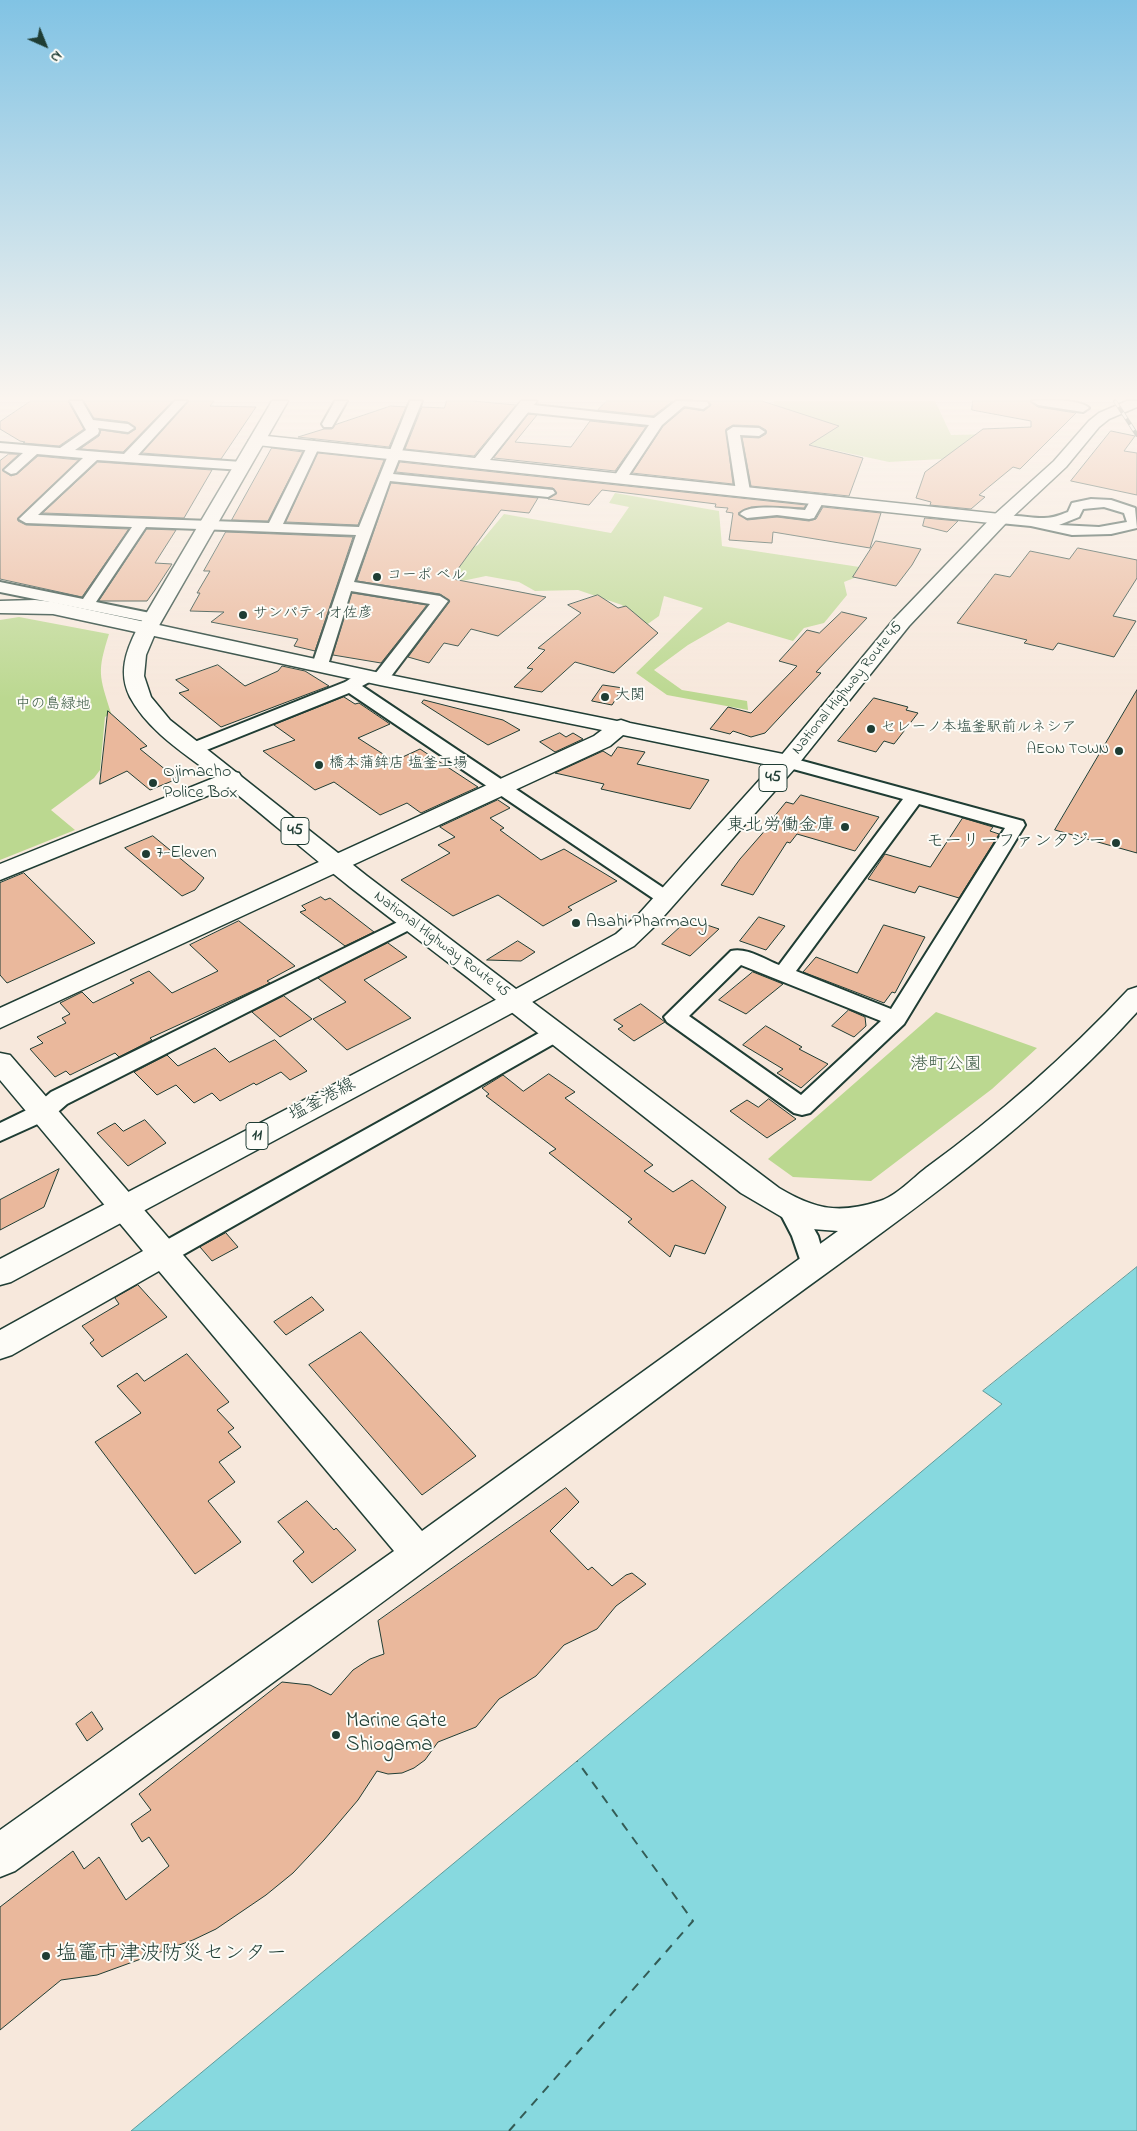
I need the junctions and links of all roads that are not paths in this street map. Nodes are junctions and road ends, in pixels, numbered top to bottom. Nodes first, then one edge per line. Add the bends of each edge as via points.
1 (46, 500) edge
2 (222, 500) edge
3 (287, 500) edge
4 (377, 500) edge
5 (817, 500) edge
6 (831, 500) edge
7 (1020, 500) edge
8 (747, 514) dead end
9 (1000, 519) junction
10 (142, 523) junction
11 (1036, 523) junction
12 (207, 526) junction
13 (274, 528) junction
14 (365, 531) junction
15 (345, 584) junction
16 (0, 587) edge
17 (87, 604) junction
18 (0, 607) edge
19 (151, 623) junction
20 (320, 665) junction
21 (366, 680) junction
22 (621, 726) junction
23 (193, 749) junction
24 (788, 762) junction
25 (231, 778) junction
26 (502, 788) junction
27 (915, 796) junction
28 (336, 864) junction
29 (0, 873) edge
30 (667, 899) junction
31 (410, 922) junction
32 (783, 974) junction
33 (1137, 996) edge
34 (514, 1001) junction
35 (0, 1019) edge
36 (896, 1020) junction
37 (556, 1033) junction
38 (0, 1062) edge
39 (43, 1112) junction
40 (0, 1133) edge
41 (124, 1207) junction
42 (894, 1207) junction
43 (791, 1211) junction
44 (163, 1254) junction
45 (813, 1264) junction
46 (0, 1273) edge
47 (0, 1346) edge
48 (420, 1554) junction
49 (0, 1856) edge

1 - 10 street via 26,519
2 - 12 main road, National Highway Route 45 / 45
3 - 13 street
4 - 14 street
5 - 8 street via 809,515 777,511
6 - 9 main road
7 - 9 main road, National Highway Route 45 / 45
9 - 11 street
9 - 24 main road, National Highway Route 45 / 45 via 902,622
10 - 12 street
10 - 17 street
11 - 11 street via 1056,522 1074,514 1077,506 1103,502 1130,511 1135,524 1118,530 1094,531
12 - 13 street
12 - 19 main road, National Highway Route 45 / 45
13 - 14 street
14 - 15 street
15 - 20 street
15 - 21 street via 440,601
16 - 17 street
17 - 19 street
18 - 19 main road via 36,606
19 - 20 main road
19 - 23 main road, National Highway Route 45 / 45 via 134,665 135,683 157,718
20 - 21 main road
21 - 22 main road
21 - 23 street
21 - 26 street
22 - 24 main road
22 - 26 main road via 602,741
23 - 25 main road, National Highway Route 45 / 45
24 - 27 street
24 - 30 main road, National Highway Route 45 / 45
25 - 28 main road, National Highway Route 45 / 45
25 - 29 main road
26 - 28 main road
26 - 30 street
27 - 32 street
27 - 36 street via 1016,825
28 - 31 main road, National Highway Route 45 / 45
28 - 35 main road
30 - 34 main road, National Highway Route 45 / 45 via 625,940
31 - 34 main road, National Highway Route 45 / 45
31 - 39 street via 59,1098
32 - 36 street
32 - 36 street via 738,956 675,1017 802,1107
33 - 42 main road via 1091,1047 1051,1084 957,1163
34 - 37 main road
34 - 41 main road, 塩釜港線 / 11
37 - 43 main road via 752,1185
37 - 44 street
38 - 39 main road
39 - 40 street
39 - 41 main road
41 - 44 main road
41 - 46 main road, 塩釜港線 / 11
42 - 43 main road via 838,1220 815,1219
42 - 45 main road
43 - 45 street via 807,1238
44 - 47 main road
44 - 48 main road
45 - 48 main road
48 - 49 main road

